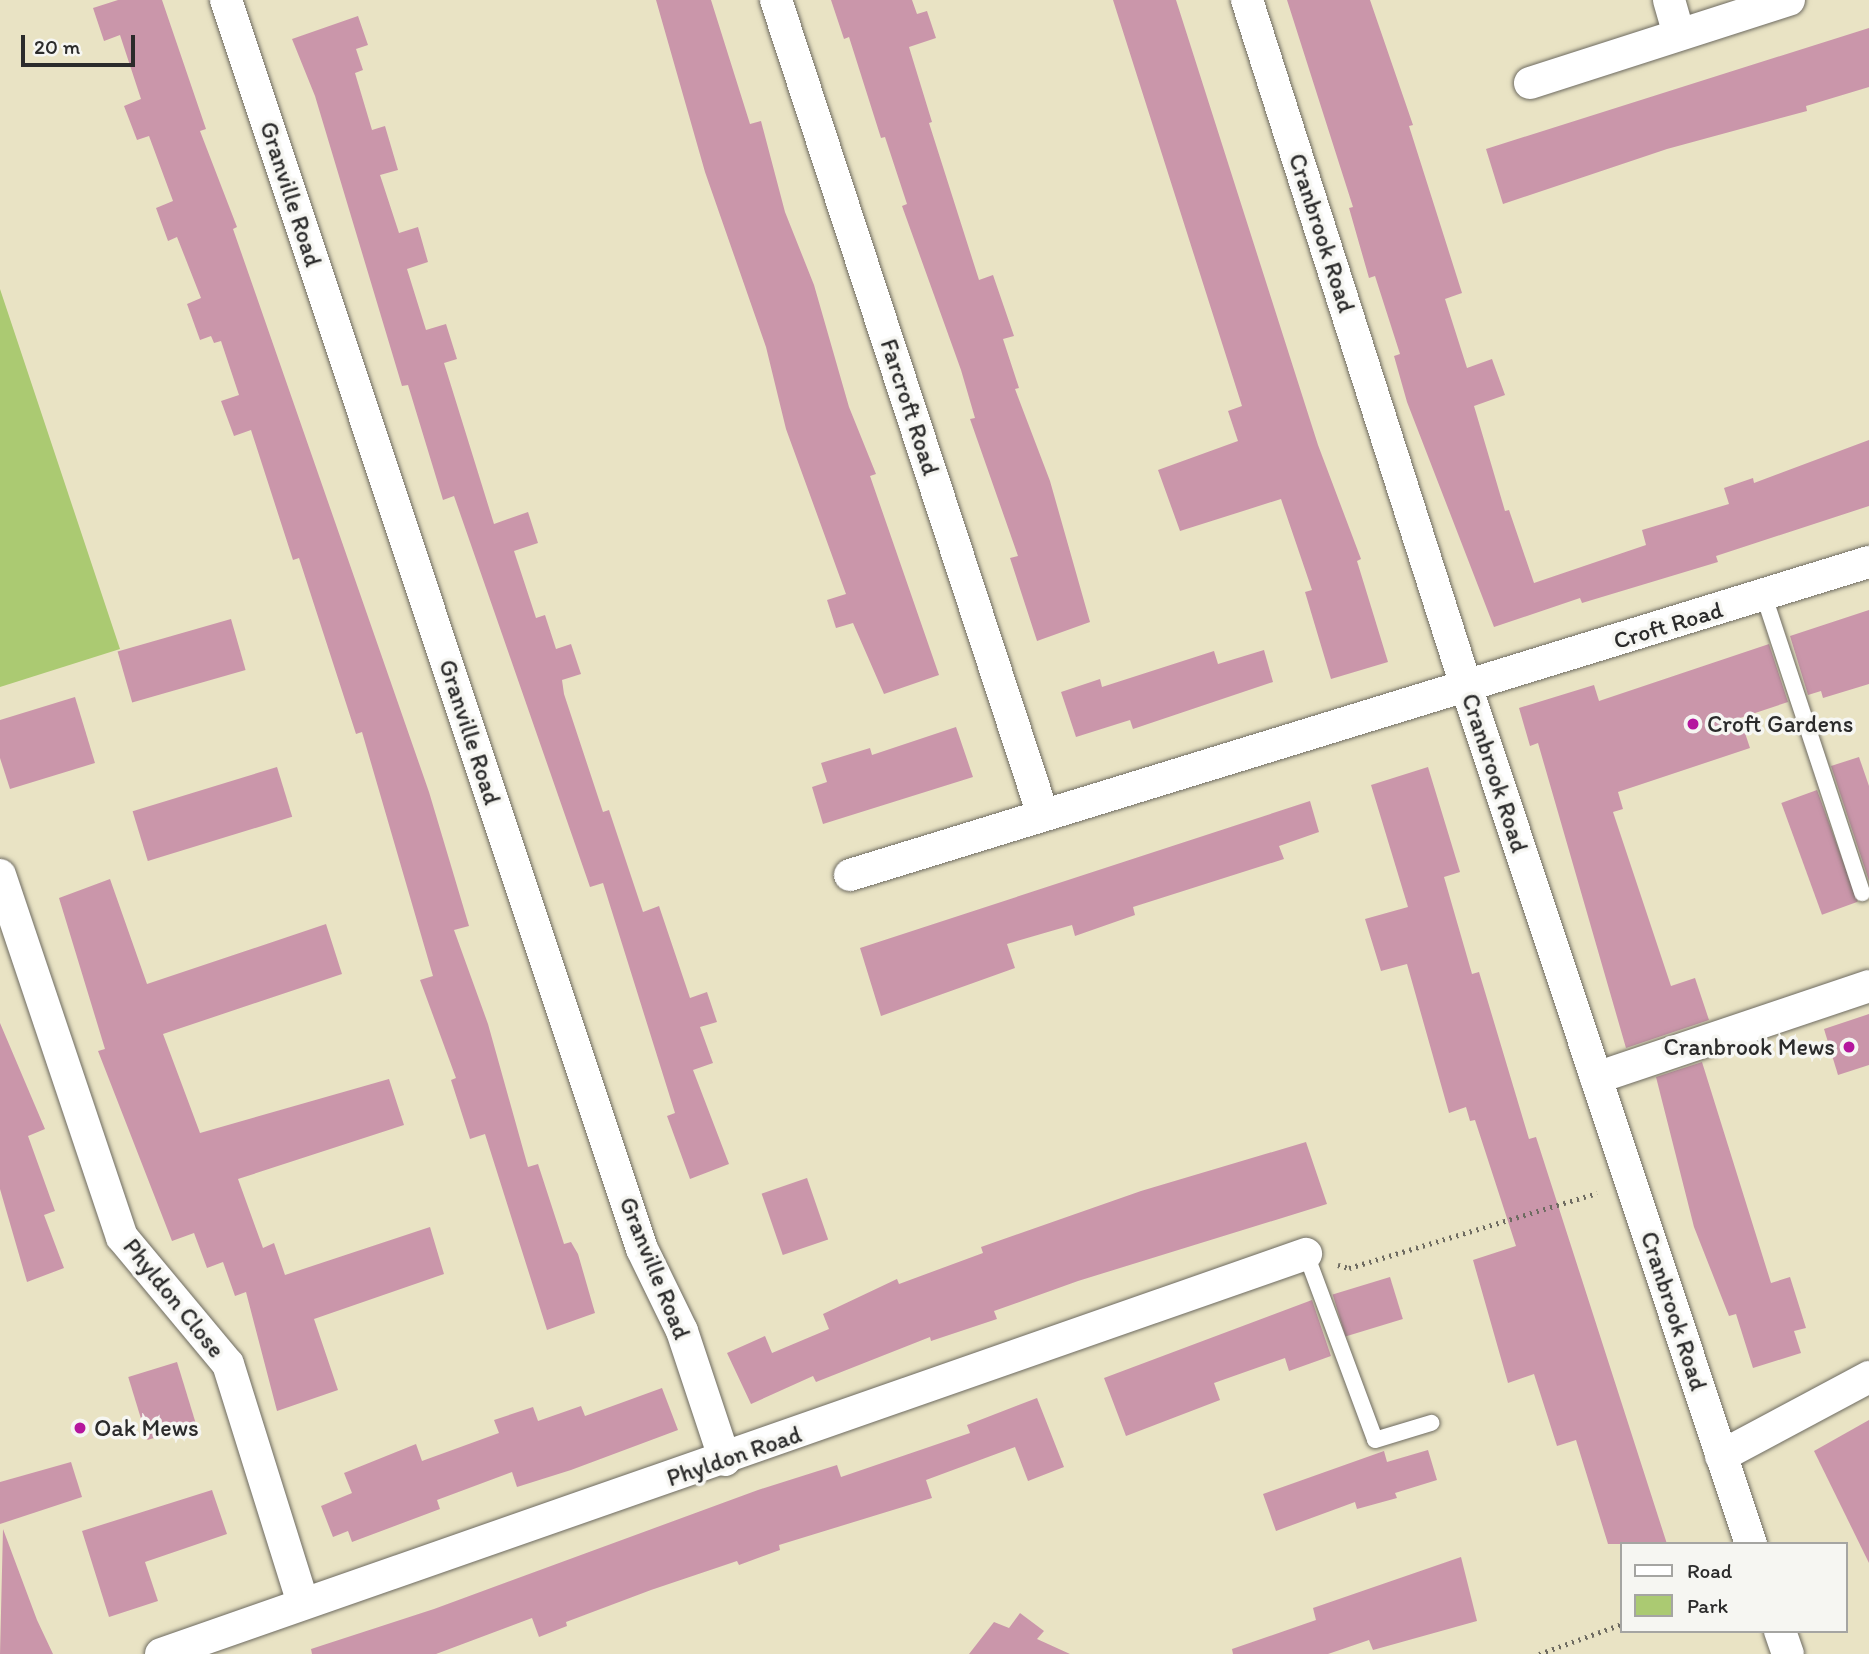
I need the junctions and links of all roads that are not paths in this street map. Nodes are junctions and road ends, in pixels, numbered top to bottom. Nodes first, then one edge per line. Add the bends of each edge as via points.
1 (226, 0) edge
2 (776, 0) edge
3 (1247, 0) edge
4 (1669, 0) edge
5 (1789, 0) edge
6 (1679, 34) junction
7 (1530, 83) dead end
8 (1869, 562) edge
9 (1764, 596) junction
10 (1466, 686) junction
11 (1043, 815) junction
12 (0, 875) edge
13 (850, 876) dead end
14 (1862, 893) dead end
15 (1869, 986) edge
16 (1596, 1078) junction
17 (1306, 1254) joint
18 (1869, 1377) edge
19 (1431, 1423) dead end
20 (1721, 1456) junction
21 (726, 1460) junction
22 (1750, 1542) edge
23 (303, 1603) junction
24 (1781, 1633) edge
25 (161, 1654) edge
26 (1788, 1654) edge

1 - 21 street, Granville Road via 642,1249 681,1331
2 - 11 street, Farcroft Road
3 - 10 street, Cranbrook Road
4 - 6 street
5 - 6 street
6 - 7 street
8 - 9 street, Croft Road
9 - 10 street, Croft Road
9 - 14 lane
10 - 11 street
10 - 16 street, Cranbrook Road
11 - 13 street
12 - 23 street, Phyldon Close via 122,1237 228,1364
15 - 16 street
16 - 20 street, Cranbrook Road
17 - 19 lane via 1375,1440
17 - 21 street, Phyldon Road
18 - 20 street
20 - 22 street, Cranbrook Road
21 - 23 street, Phyldon Road
23 - 25 street, Phyldon Road
24 - 26 street

